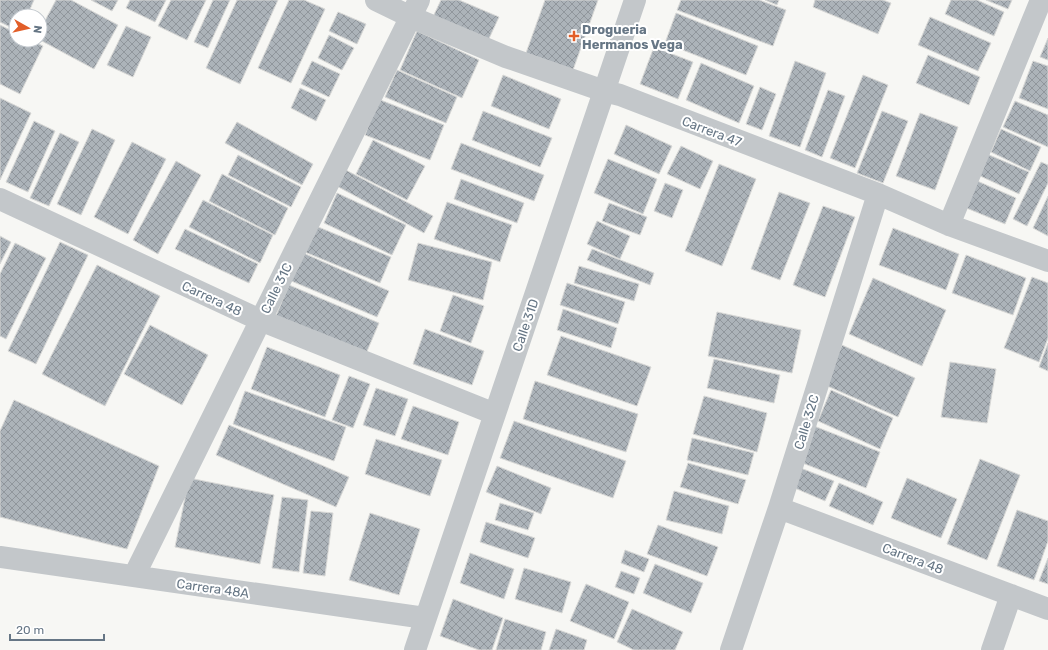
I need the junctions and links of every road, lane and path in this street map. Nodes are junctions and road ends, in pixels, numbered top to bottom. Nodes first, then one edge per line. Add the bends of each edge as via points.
1 (376, 0) edge
2 (635, 0) edge
3 (1041, 0) edge
4 (415, 8) edge
5 (604, 91) junction
6 (878, 194) junction
7 (0, 199) edge
8 (949, 225) junction
9 (1048, 261) edge
10 (260, 320) junction
11 (495, 414) junction
12 (779, 508) junction
13 (0, 557) edge
14 (134, 576) junction
15 (1011, 595) junction
16 (1048, 609) edge
17 (425, 618) junction
18 (415, 650) edge
19 (731, 650) edge
20 (992, 650) edge

1 - 4 street, Carrera 47
2 - 5 street, Calle 31D
3 - 8 street
4 - 5 street, Carrera 47 via 506,57
4 - 10 street, Calle 31C
5 - 6 street, Carrera 47
5 - 11 street, Calle 31D
6 - 8 street, Carrera 47
6 - 12 street, Calle 32C
7 - 10 street, Carrera 48
8 - 9 street, Carrera 47
10 - 11 street, Carrera 48
10 - 14 street, Calle 31C
11 - 17 street, Calle 31D
12 - 15 street, Carrera 48
12 - 19 street, Calle 32C
13 - 14 street, Carrera 48A
14 - 17 street, Carrera 48A
15 - 16 street, Carrera 48
15 - 20 street
17 - 18 street, Calle 31D

